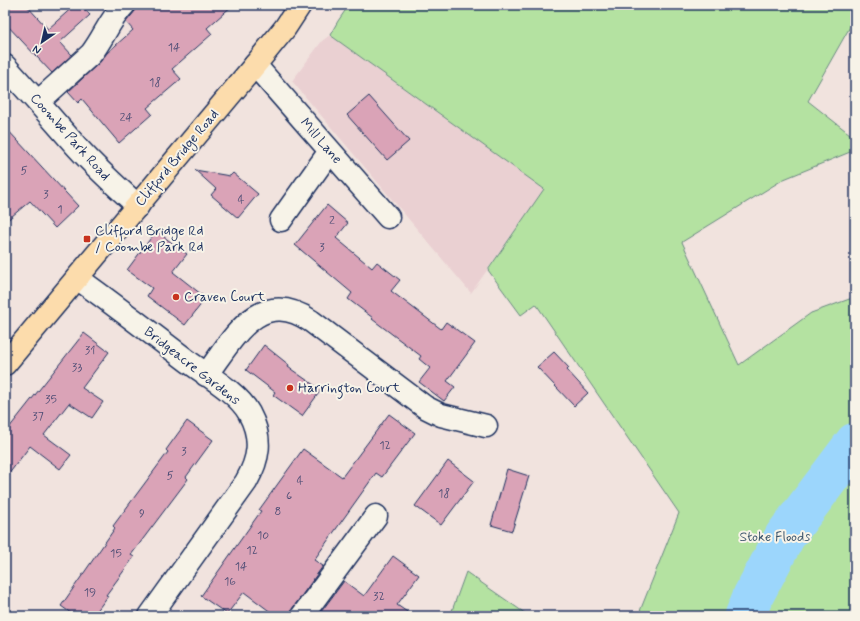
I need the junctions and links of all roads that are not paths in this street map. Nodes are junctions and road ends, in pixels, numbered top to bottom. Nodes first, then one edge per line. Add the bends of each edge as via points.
1 (300, 5) edge
2 (115, 8) edge
3 (255, 64) junction
4 (5, 66) edge
5 (38, 102) junction
6 (330, 151) junction
7 (138, 206) junction
8 (388, 217) dead end
9 (280, 220) dead end
10 (77, 278) junction
11 (5, 364) edge
12 (206, 375) junction
13 (486, 426) dead end
14 (376, 516) dead end
15 (150, 616) edge
16 (302, 616) edge

1 - 3 main road, Clifford Bridge Road via 285,28
2 - 5 street via 98,46
3 - 6 street, Mill Lane
3 - 7 main road, Clifford Bridge Road
4 - 5 street, Coombe Park Road
5 - 7 street, Coombe Park Road via 105,177
6 - 8 street, Mill Lane
6 - 9 street
7 - 10 main road, Clifford Bridge Road
10 - 11 main road, Clifford Bridge Road
10 - 12 street, Bridgeacre Gardens
12 - 13 street via 248,321 267,311 289,310 311,321 425,407 441,415
12 - 15 street, Bridgeacre Gardens via 238,400 248,412 258,439 256,459 246,482
14 - 16 street

